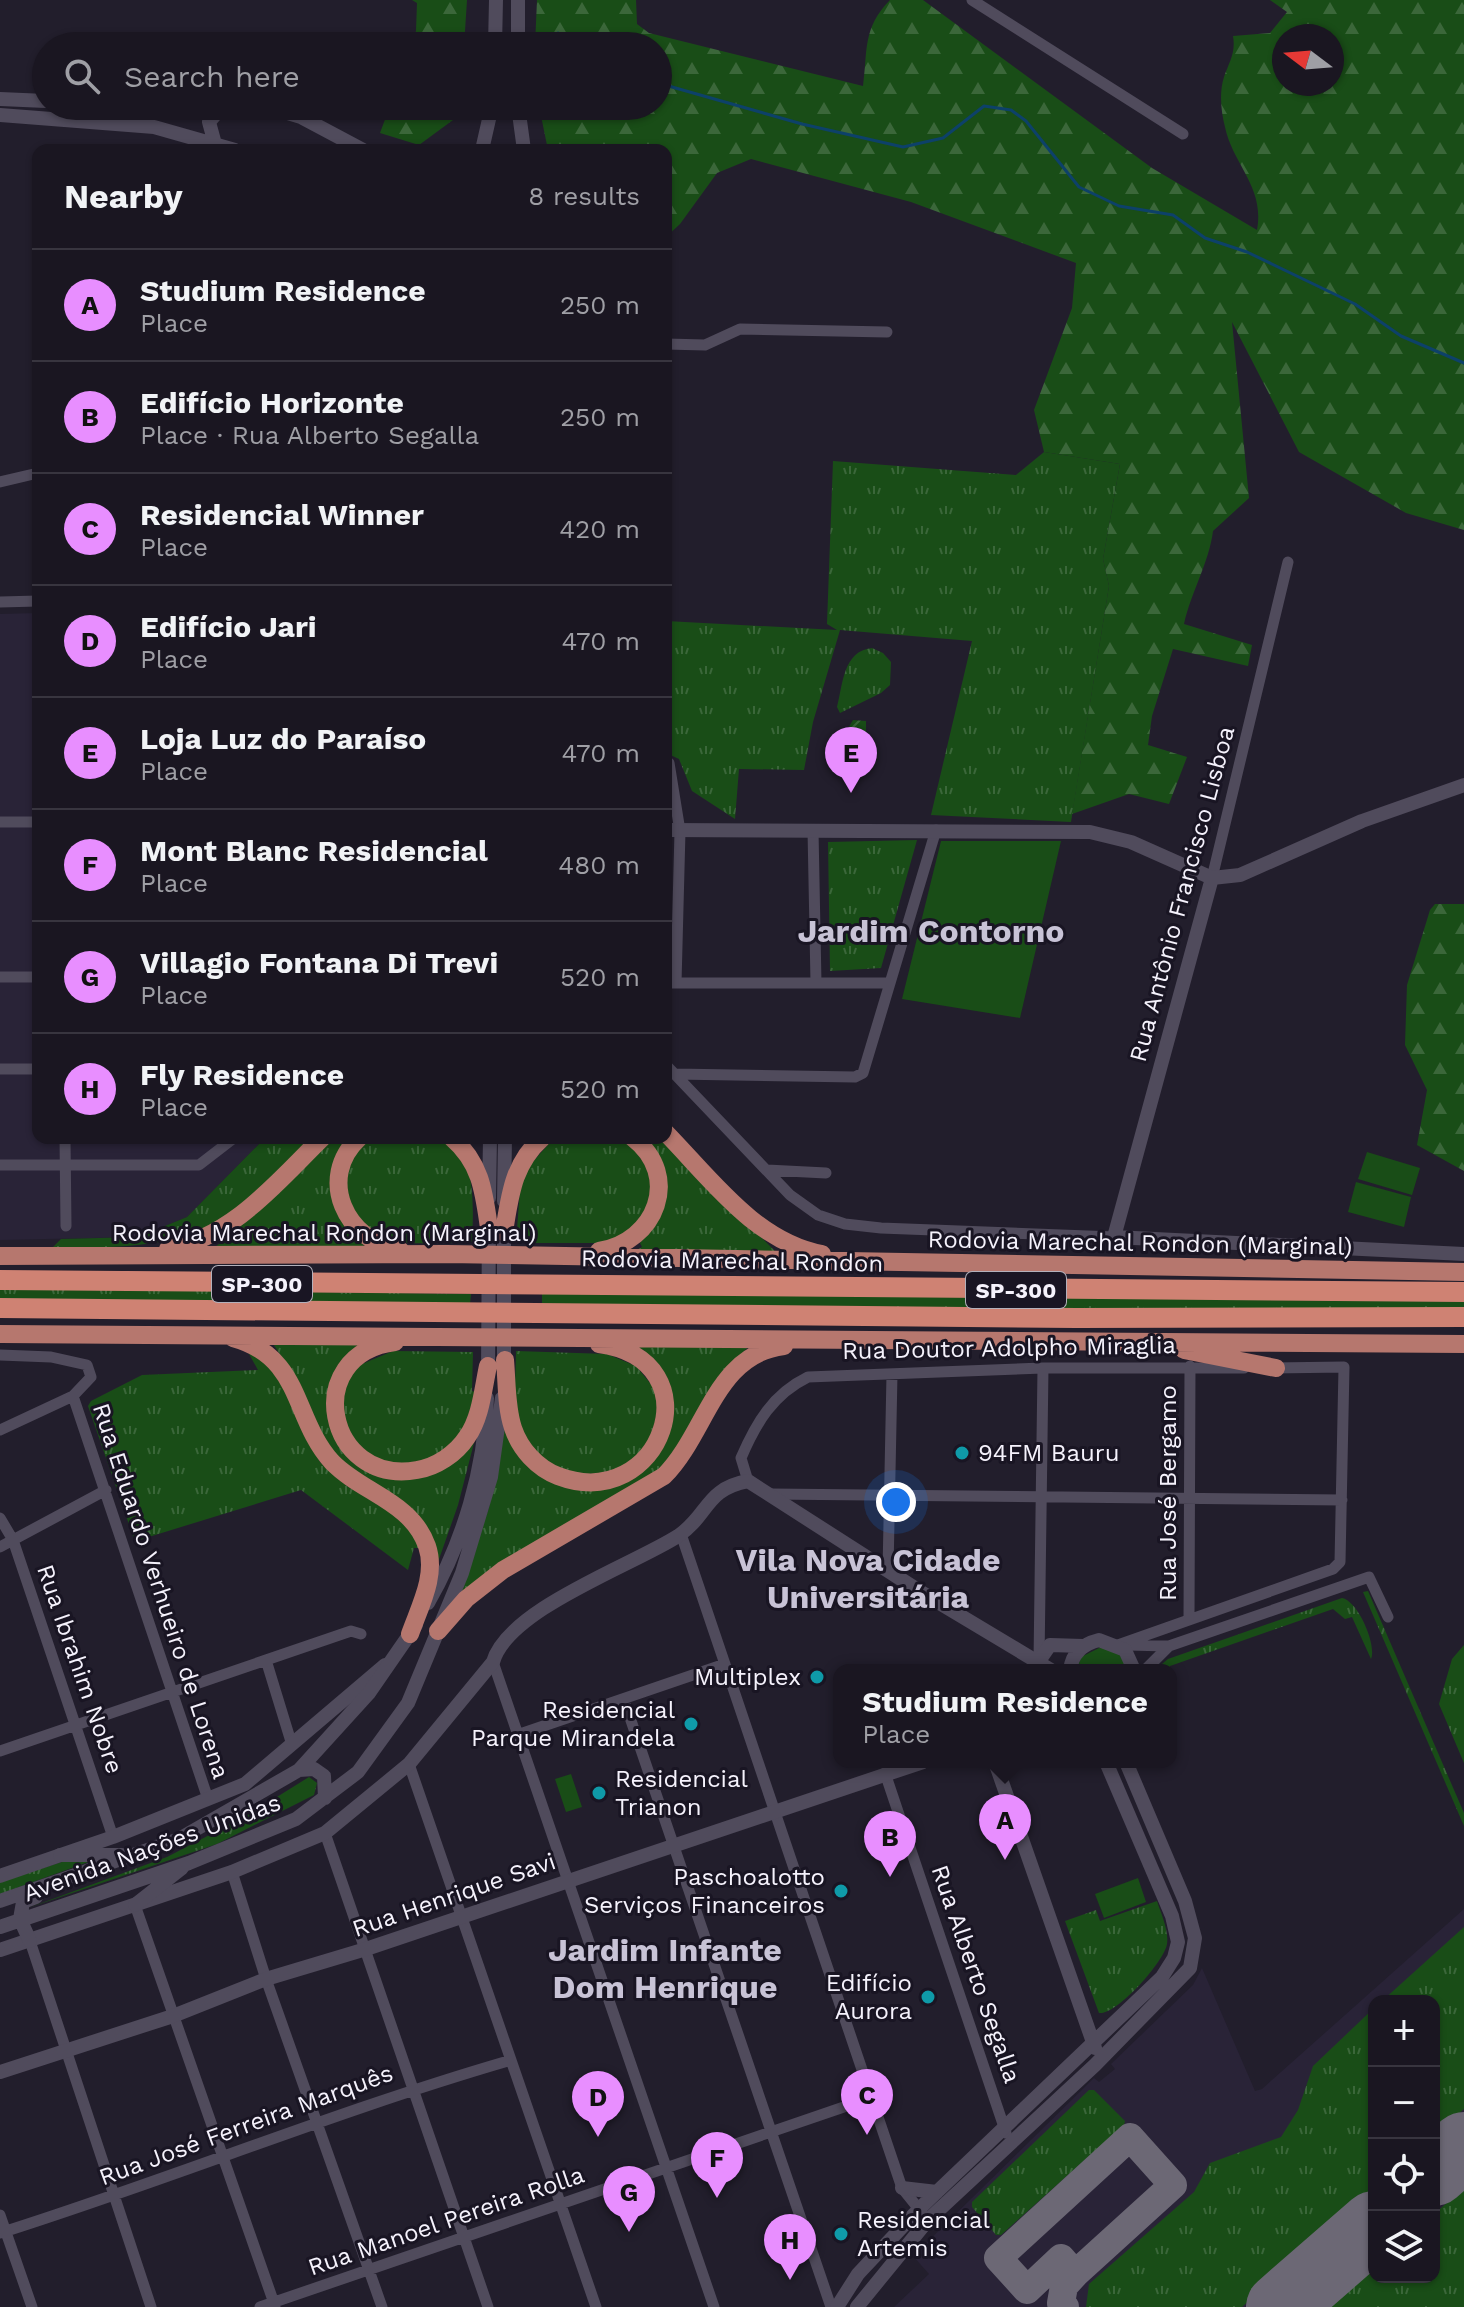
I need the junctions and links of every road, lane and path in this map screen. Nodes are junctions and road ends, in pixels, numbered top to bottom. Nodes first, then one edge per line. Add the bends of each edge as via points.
1 (496, 0) edge
2 (518, 0) edge
3 (972, 0) edge
4 (495, 32) edge
5 (518, 32) edge
6 (0, 99) edge
7 (32, 100) edge
8 (0, 115) edge
9 (32, 117) edge
10 (83, 120) edge
11 (211, 120) edge
12 (304, 120) edge
13 (489, 120) edge
14 (520, 120) edge
15 (1183, 134) dead end
16 (215, 144) joint
17 (350, 144) edge
18 (483, 144) edge
19 (523, 144) edge
20 (887, 332) dead end
21 (672, 344) edge
22 (32, 474) edge
23 (0, 482) edge
24 (1288, 562) dead end
25 (32, 601) edge
26 (0, 602) edge
27 (1464, 785) edge
28 (0, 822) edge
29 (32, 822) edge
30 (673, 830) edge
31 (813, 830) junction
32 (936, 830) junction
33 (1212, 878) junction
34 (672, 906) edge
35 (0, 977) edge
36 (32, 977) edge
37 (672, 983) edge
38 (816, 983) junction
39 (889, 983) junction
40 (0, 1069) edge
41 (32, 1069) edge
42 (672, 1071) edge
43 (675, 1074) junction
44 (672, 1139) edge
45 (65, 1144) edge
46 (226, 1144) edge
47 (316, 1144) edge
48 (353, 1144) edge
49 (458, 1144) edge
50 (490, 1144) edge
51 (504, 1144) edge
52 (536, 1144) edge
53 (639, 1144) edge
54 (0, 1165) edge
55 (65, 1165) junction
56 (767, 1170) junction
57 (826, 1173) dead end
58 (66, 1226) dead end
59 (496, 1230) junction
60 (1114, 1237) junction
61 (1464, 1254) edge
62 (441, 1255) junction
63 (0, 1256) edge
64 (123, 1257) junction
65 (554, 1257) junction
66 (864, 1262) junction
67 (1464, 1272) edge
68 (0, 1280) edge
69 (1464, 1292) edge
70 (0, 1308) edge
71 (1464, 1317) edge
72 (207, 1332) junction
73 (0, 1334) edge
74 (444, 1337) junction
75 (557, 1338) junction
76 (841, 1339) junction
77 (1142, 1342) junction
78 (1464, 1344) edge
79 (0, 1355) edge
80 (496, 1363) junction
81 (1190, 1366) junction
82 (1043, 1368) junction
83 (1276, 1368) junction
84 (892, 1374) junction
85 (73, 1396) junction
86 (0, 1430) edge
87 (748, 1481) junction
88 (106, 1490) junction
89 (771, 1494) junction
90 (891, 1494) junction
91 (1041, 1495) junction
92 (1191, 1496) junction
93 (1342, 1500) junction
94 (0, 1518) edge
95 (681, 1534) junction
96 (13, 1540) junction
97 (0, 1547) edge
98 (888, 1571) junction
99 (1388, 1617) dead end
100 (1189, 1619) junction
101 (438, 1631) junction
102 (356, 1633) dead end
103 (410, 1634) junction
104 (1118, 1645) junction
105 (1083, 1646) junction
106 (1169, 1646) junction
107 (397, 1654) junction
108 (266, 1660) junction
109 (493, 1662) junction
110 (725, 1664) junction
111 (1042, 1664) edge
112 (1045, 1664) edge
113 (1045, 1664) edge
114 (1072, 1664) edge
115 (1133, 1664) edge
116 (1151, 1664) edge
117 (172, 1695) junction
118 (624, 1700) junction
119 (76, 1726) junction
120 (520, 1734) junction
121 (292, 1745) junction
122 (0, 1751) edge
123 (409, 1764) junction
124 (902, 1768) edge
125 (997, 1768) edge
126 (1109, 1768) edge
127 (1129, 1768) edge
128 (299, 1770) junction
129 (885, 1773) junction
130 (325, 1798) junction
131 (208, 1799) junction
132 (777, 1809) junction
133 (325, 1833) junction
134 (113, 1837) junction
135 (673, 1847) junction
136 (135, 1854) junction
137 (60, 1855) junction
138 (189, 1863) junction
139 (1, 1872) edge
140 (232, 1872) junction
141 (76, 1876) junction
142 (568, 1880) junction
143 (0, 1901) edge
144 (135, 1905) junction
145 (463, 1916) junction
146 (20, 1919) junction
147 (0, 1927) edge
148 (30, 1941) junction
149 (366, 1949) junction
150 (0, 1950) edge
151 (266, 1979) junction
152 (173, 2016) junction
153 (1087, 2019) junction
154 (1114, 2025) junction
155 (1094, 2041) junction
156 (64, 2052) junction
157 (508, 2061) junction
158 (1095, 2065) junction
159 (0, 2072) edge
160 (414, 2089) junction
161 (873, 2097) junction
162 (316, 2122) junction
163 (1004, 2127) junction
164 (772, 2133) junction
165 (1011, 2143) junction
166 (223, 2159) junction
167 (664, 2167) junction
168 (902, 2188) junction
169 (937, 2192) junction
170 (113, 2196) junction
171 (560, 2206) junction
172 (0, 2215) edge
173 (923, 2215) junction
174 (3, 2232) edge
175 (463, 2236) junction
176 (370, 2270) junction
177 (858, 2274) junction
178 (871, 2287) junction
179 (274, 2305) edge
180 (32, 2307) edge
181 (151, 2307) edge
182 (260, 2307) edge
183 (382, 2307) edge
184 (488, 2307) edge
185 (596, 2307) edge
186 (714, 2307) edge
187 (831, 2307) edge
188 (837, 2307) edge
189 (857, 2307) edge

1 - 4 street
2 - 5 street
3 - 15 street
6 - 7 street
8 - 9 street
10 - 16 street via 154,127
11 - 16 street
12 - 17 street
13 - 18 street
14 - 19 street
20 - 21 street via 740,329 705,345
22 - 23 street
24 - 33 street, Rua Antônio Francisco Lisboa
25 - 26 street
27 - 33 street via 1362,821 1245,880
28 - 29 street
30 - 31 street
30 - 34 street
31 - 32 street
31 - 38 street
32 - 33 street via 1090,832 1131,842
32 - 39 street
33 - 60 street, Rua Antônio Francisco Lisboa
35 - 36 street
37 - 38 street
38 - 39 street
39 - 43 street via 863,1073 855,1077
40 - 41 street
42 - 43 street
43 - 56 street
44 - 66 highway via 744,1213 772,1234 813,1253
45 - 55 street
46 - 55 street via 199,1165
47 - 64 highway via 250,1208 217,1231 188,1245
48 - 62 highway via 337,1187 345,1214 376,1243
49 - 59 highway via 478,1171
50 - 59 street, Avenida Nações Unidas
51 - 59 street, Avenida Nações Unidas
52 - 59 highway via 516,1173
53 - 65 highway via 657,1173 658,1197 646,1226 612,1249
54 - 55 street
55 - 58 street
56 - 57 street
56 - 60 street via 818,1215 845,1224
59 - 80 street, Avenida Nações Unidas
60 - 61 street
62 - 64 highway, Rodovia Marechal Rondon (Marginal)
62 - 65 highway, Rodovia Marechal Rondon (Marginal)
63 - 64 highway, Rodovia Marechal Rondon (Marginal)
65 - 66 highway, Rodovia Marechal Rondon (Marginal)
66 - 67 highway, Rodovia Marechal Rondon (Marginal)
68 - 69 highway, Rodovia Marechal Rondon / SP-300
70 - 71 highway, SP-300
72 - 73 highway
72 - 74 highway
72 - 103 highway via 246,1342 276,1362 332,1462 415,1524 427,1547 430,1572
74 - 75 highway
74 - 80 highway via 386,1343 368,1350 341,1376 335,1395 338,1427 364,1460 406,1472 448,1457 473,1426
75 - 76 highway
75 - 80 highway via 623,1351 649,1367 662,1386 666,1409 661,1435 646,1458 621,1475 575,1481 533,1460 514,1431
76 - 77 highway
76 - 101 highway via 774,1347 748,1357 725,1380 683,1454 664,1476 503,1570 466,1599
77 - 78 highway
77 - 83 highway
79 - 85 street via 87,1365 91,1377
80 - 101 street, Avenida Nações Unidas via 498,1437 482,1516
80 - 103 street, Avenida Nações Unidas via 473,1490 455,1546
81 - 82 street, Rua Doutor Adolpho Miraglia
81 - 83 street, Rua Doutor Adolpho Miraglia
81 - 92 street, Rua José Bergamo
82 - 84 street, Rua Doutor Adolpho Miraglia
82 - 91 street
83 - 93 street, Rua Doutor Adolpho Miraglia via 1344,1367
84 - 87 street, Rua Doutor Adolpho Miraglia via 826,1374 791,1386 764,1414 741,1458
84 - 90 street
85 - 86 street
85 - 88 street, Rua Eduardo Verhueiro de Lorena
87 - 89 street
87 - 95 street, Avenida Nações Unidas via 717,1491
88 - 96 street
88 - 117 street, Rua Eduardo Verhueiro de Lorena
89 - 90 street
89 - 98 street
90 - 91 street
90 - 98 street
91 - 92 street
91 - 112 street
92 - 93 street
92 - 100 street, Rua José Bergamo
93 - 100 street via 1340,1562 1333,1569
94 - 96 street, Rua Ibrahim Nobre
95 - 109 street, Avenida Nações Unidas via 540,1610 497,1650
95 - 110 street
96 - 97 street
96 - 119 street, Rua Ibrahim Nobre
98 - 111 street
99 - 106 street via 1369,1577
100 - 104 street
101 - 130 street, Avenida Nações Unidas via 392,1730 358,1772
102 - 108 street
103 - 107 street, Avenida Nações Unidas
104 - 105 street via 1099,1640
104 - 106 street
104 - 115 street
105 - 113 street via 1050,1645
105 - 114 street
106 - 116 street
107 - 121 street, Avenida Nações Unidas
107 - 128 street, Avenida Nações Unidas
108 - 117 street
108 - 121 street
109 - 120 street
109 - 123 street, Avenida Nações Unidas
110 - 118 street
110 - 132 street
117 - 119 street
117 - 131 street, Rua Eduardo Verhueiro de Lorena
118 - 120 street
118 - 135 street
119 - 122 street
119 - 134 street, Rua Ibrahim Nobre
120 - 142 street
121 - 131 street, Avenida Nações Unidas via 245,1784
123 - 133 street, Avenida Nações Unidas
123 - 145 street
124 - 129 street, Rua Henrique Savi
125 - 153 street
126 - 154 street via 1172,1916 1178,1942 1162,1977
127 - 158 street via 1185,1901 1195,1938 1190,1968
128 - 130 street via 314,1769 324,1776
128 - 136 street, Avenida Nações Unidas via 179,1839
129 - 132 street, Rua Henrique Savi
129 - 163 street, Rua Alberto Segalla
130 - 138 street, Avenida Nações Unidas via 296,1819
131 - 134 street, Avenida Nações Unidas
132 - 135 street, Rua Henrique Savi
132 - 161 street
133 - 140 street, Avenida Nações Unidas
133 - 149 street
134 - 137 street, Avenida Nações Unidas
135 - 142 street, Rua Henrique Savi
135 - 164 street
136 - 137 street
136 - 141 street, Avenida Nações Unidas
137 - 139 street, Avenida Nações Unidas
138 - 144 street
138 - 146 street, Avenida Nações Unidas
140 - 144 street, Avenida Nações Unidas
140 - 151 street
141 - 143 street, Avenida Nações Unidas
141 - 146 street via 72,1885 23,1902
142 - 145 street, Rua Henrique Savi
142 - 167 street
144 - 148 street, Avenida Nações Unidas
144 - 152 street
145 - 149 street, Rua Henrique Savi
145 - 157 street
146 - 147 street, Avenida Nações Unidas
146 - 148 street
148 - 150 street, Avenida Nações Unidas
148 - 156 street
149 - 151 street, Rua Henrique Savi
149 - 160 street
151 - 152 street, Rua Henrique Savi
151 - 162 street
152 - 156 street, Rua Henrique Savi
152 - 166 street
153 - 154 street
153 - 155 street
154 - 155 street
155 - 158 street
155 - 163 street
156 - 159 street, Rua Henrique Savi
156 - 170 street
157 - 160 street, Rua José Ferreira Marquês
157 - 171 street
158 - 165 street
160 - 162 street, Rua José Ferreira Marquês
160 - 175 street
161 - 164 street, Rua Manoel Pereira Rolla
161 - 168 street
162 - 166 street, Rua José Ferreira Marquês
162 - 176 street
163 - 165 street, Rua Alberto Segalla
163 - 169 street
164 - 167 street, Rua Manoel Pereira Rolla
164 - 187 street
165 - 173 street
166 - 170 street, Rua José Ferreira Marquês
166 - 179 street
167 - 171 street, Rua Manoel Pereira Rolla
167 - 186 street
168 - 169 street
168 - 173 street
169 - 173 street
170 - 174 street, Rua José Ferreira Marquês
170 - 181 street
171 - 175 street, Rua Manoel Pereira Rolla
171 - 185 street
172 - 174 street
173 - 177 street
173 - 178 street
174 - 180 street
175 - 176 street, Rua Manoel Pereira Rolla
175 - 184 street
176 - 179 street, Rua Manoel Pereira Rolla
176 - 183 street
177 - 178 street
177 - 188 street
178 - 189 street
179 - 182 street, Rua Manoel Pereira Rolla

